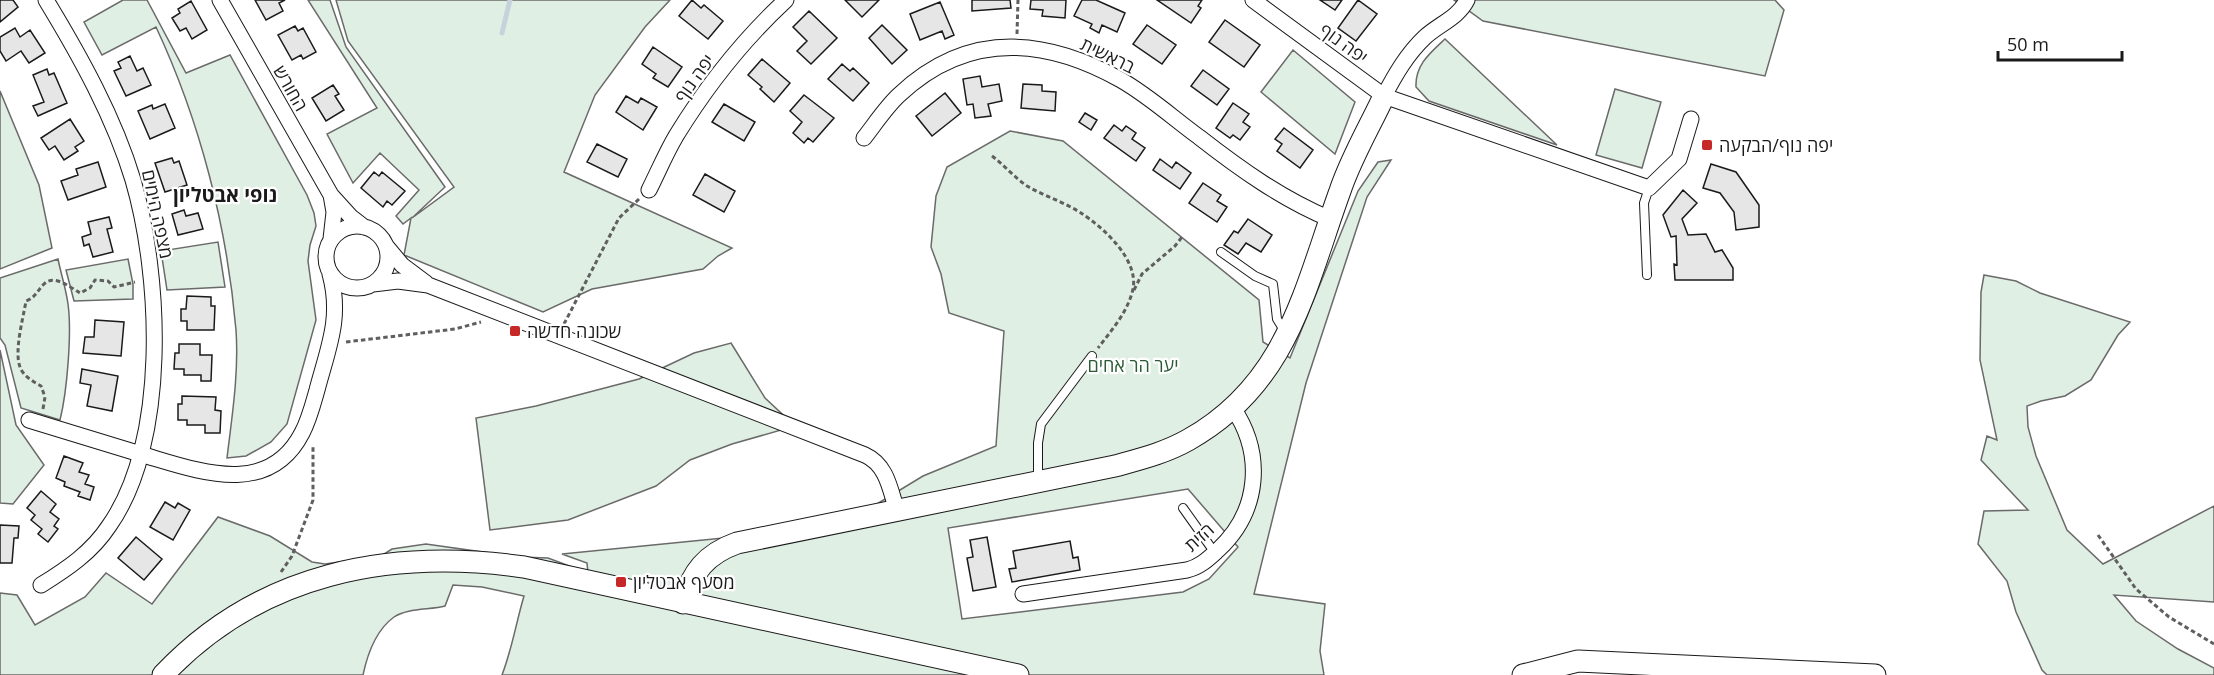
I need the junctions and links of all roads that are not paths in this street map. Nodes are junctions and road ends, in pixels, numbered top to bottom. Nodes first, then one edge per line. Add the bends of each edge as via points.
1 (46, 0) edge
2 (220, 0) edge
3 (786, 0) edge
4 (1253, 0) edge
5 (1467, 0) edge
6 (1384, 96) junction
7 (1691, 119) dead end
8 (864, 138) dead end
9 (1649, 188) junction
10 (649, 190) road end
11 (331, 195) junction
12 (1330, 219) junction
13 (364, 227) junction
14 (331, 239) junction
15 (386, 246) junction
16 (1221, 252) dead end
17 (330, 274) junction
18 (1647, 275) dead end
19 (428, 285) junction
20 (368, 286) junction
21 (334, 326) junction
22 (1287, 336) junction
23 (1092, 357) road end
24 (1233, 408) junction
25 (34, 422) road end
26 (140, 454) junction
27 (1038, 482) junction
28 (1183, 508) dead end
29 (897, 511) junction
30 (1215, 553) junction
31 (41, 585) dead end
32 (1023, 594) dead end
33 (683, 603) junction
34 (163, 675) edge
35 (1018, 675) edge
36 (1523, 675) edge
37 (1875, 675) edge

1 - 26 street, מצפה הימים via 120,144 143,220 152,279 155,348
2 - 11 street, החורש
3 - 10 street, יפה נוף via 747,40 698,103
4 - 6 street, יפה נוף
5 - 6 street via 1456,15 1415,47
6 - 9 street, יפה נוף
6 - 12 main road via 1352,159
7 - 9 street via 1679,159
8 - 12 street, בראשית via 898,96 934,67 972,51 1017,47 1049,50 1087,62 1123,81 1262,183
9 - 18 lane via 1644,203
11 - 13 street, החורש
11 - 14 street, החורש
12 - 22 main road
13 - 14 street via 346,228
13 - 15 street via 380,236
14 - 17 street via 325,256
15 - 19 street via 402,265
15 - 20 street via 387,264 382,276
16 - 22 lane via 1273,284 1277,319
17 - 20 street via 344,286
17 - 21 street
19 - 20 street via 398,281
19 - 29 street via 868,457 884,471
20 - 21 street via 346,304
21 - 26 street via 302,433 276,463 243,475 225,475 192,470
22 - 24 main road via 1261,378
23 - 27 lane via 1041,424
24 - 27 main road via 1186,441 1153,456
24 - 30 street, הזית via 1250,440 1253,480 1249,502 1239,523
25 - 26 street
26 - 31 street, מצפה הימים via 128,492 110,525 87,553
27 - 29 main road
28 - 30 lane
29 - 33 main road via 724,548 699,567
30 - 32 street, הזית via 1190,570
33 - 34 main road via 490,562 394,563 335,574 260,602 205,636
33 - 35 main road
36 - 37 main road via 1578,661

